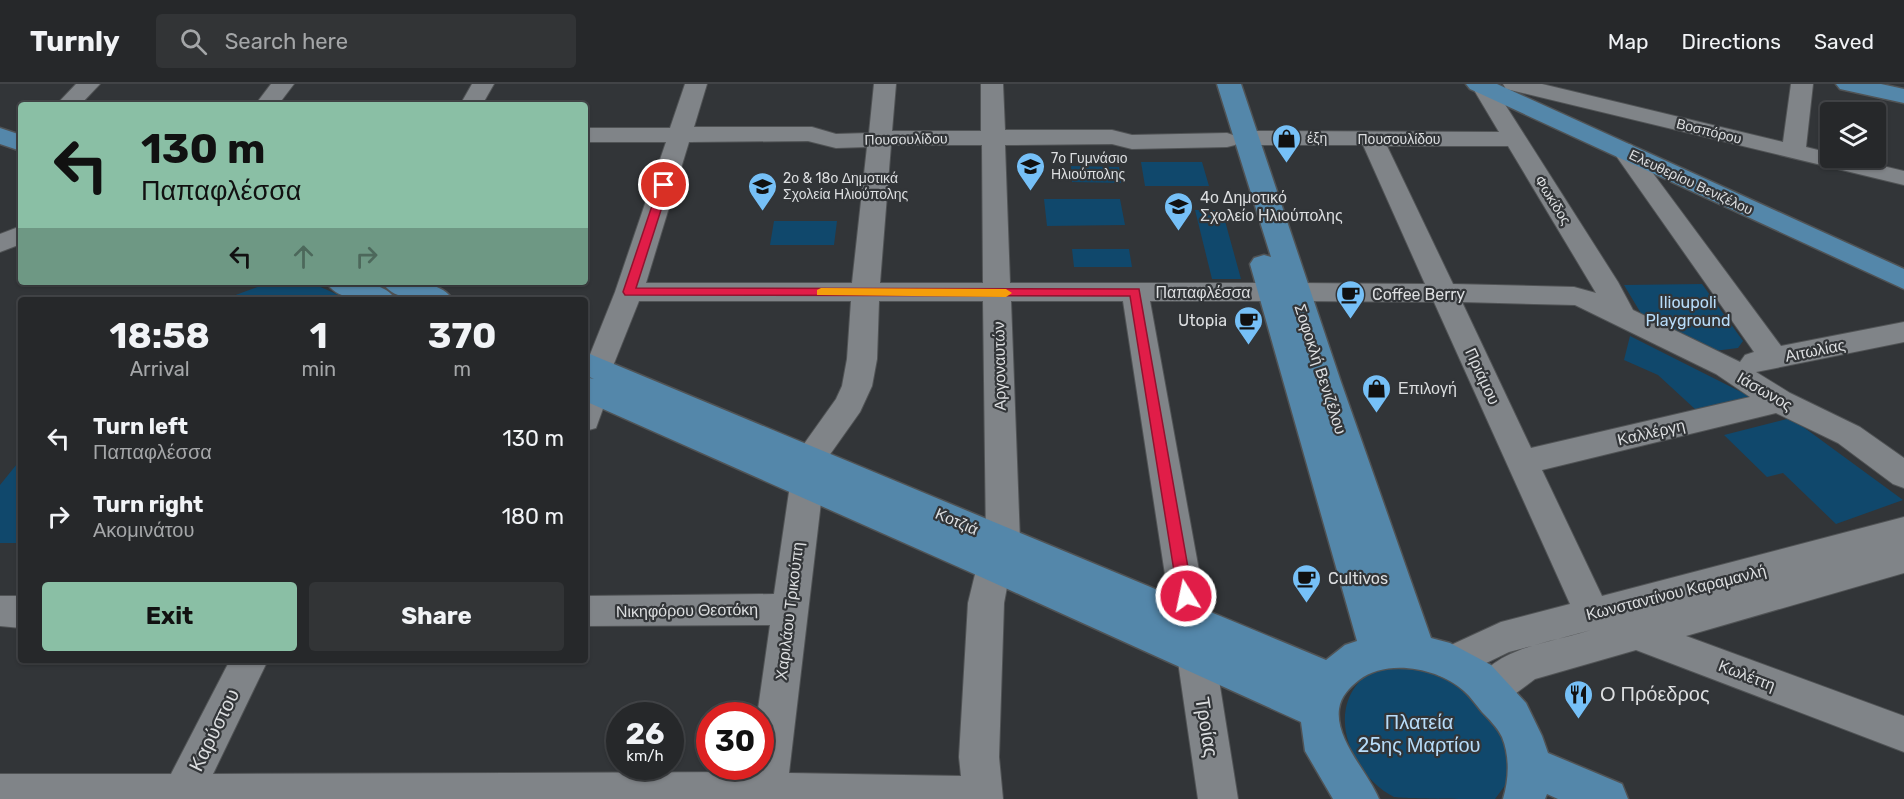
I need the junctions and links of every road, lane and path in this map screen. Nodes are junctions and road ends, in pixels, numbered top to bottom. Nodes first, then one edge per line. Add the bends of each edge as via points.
1 (89, 84) edge
2 (283, 84) edge
3 (483, 84) edge
4 (696, 84) edge
5 (885, 84) edge
6 (992, 84) edge
7 (1211, 84) edge
8 (1229, 84) edge
9 (1488, 84) edge
10 (1514, 84) edge
11 (1802, 84) edge
12 (1848, 84) edge
13 (1881, 84) edge
14 (1904, 89) edge
15 (1904, 96) edge
16 (70, 102) edge
17 (268, 102) edge
18 (473, 102) edge
19 (0, 113) edge
20 (588, 135) edge
21 (680, 135) junction
22 (15, 136) edge
23 (879, 138) junction
24 (993, 139) junction
25 (1237, 139) junction
26 (1372, 139) junction
27 (1515, 139) junction
28 (1623, 150) junction
29 (1793, 152) junction
30 (1904, 178) edge
31 (18, 235) edge
32 (0, 244) edge
33 (1904, 264) edge
34 (1904, 280) edge
35 (346, 285) edge
36 (402, 285) edge
37 (629, 292) junction
38 (866, 292) junction
39 (1135, 292) junction
40 (1284, 292) junction
41 (1444, 292) junction
42 (997, 293) junction
43 (374, 297) edge
44 (427, 297) edge
45 (1621, 315) junction
46 (1904, 332) edge
47 (1774, 358) junction
48 (1726, 367) junction
49 (590, 386) edge
50 (1779, 401) junction
51 (1523, 462) junction
52 (808, 471) junction
53 (1904, 475) edge
54 (1904, 531) edge
55 (998, 553) junction
56 (1904, 559) edge
57 (790, 609) junction
58 (588, 611) edge
59 (0, 612) edge
60 (18, 612) edge
61 (1592, 613) junction
62 (1638, 634) junction
63 (1193, 638) junction
64 (1378, 650) junction
65 (1434, 657) junction
66 (248, 663) edge
67 (1491, 690) junction
68 (1324, 696) junction
69 (1904, 734) edge
70 (1527, 790) edge
71 (0, 794) edge
72 (181, 796) edge
73 (766, 796) edge
74 (983, 798) edge
75 (1218, 799) edge
76 (1358, 799) edge
77 (1607, 799) edge

1 - 16 street
2 - 17 street
3 - 18 street
4 - 21 street
5 - 23 street
6 - 24 street, Αργοναυτών
7 - 25 main road, Σοφοκλή Βενιζέλου
8 - 25 main road, Σοφοκλή Βενιζέλου
9 - 27 street, Φωκίδος
9 - 28 main road, Ελευθερίου Βενιζέλου
9 - 33 main road, Ελευθερίου Βενιζέλου
10 - 29 street, Βοσπόρου
11 - 29 street
12 - 15 main road
13 - 14 main road
19 - 22 main road
20 - 21 street, Πουσουλίδου
21 - 23 street, Πουσουλίδου
21 - 37 street
23 - 24 street, Πουσουλίδου
23 - 38 street
24 - 25 street, Πουσουλίδου
24 - 42 street, Αργοναυτών
25 - 26 street, Πουσουλίδου
25 - 40 main road, Σοφοκλή Βενιζέλου
26 - 27 street, Πουσουλίδου
26 - 41 street, Πριάμου
27 - 45 street, Φωκίδος
28 - 34 main road, Ελευθερίου Βενιζέλου
28 - 47 street
29 - 30 street, Βοσπόρου
31 - 32 street
35 - 43 main road
36 - 44 main road
37 - 38 street, Παπαφλέσσα
37 - 49 street
38 - 42 street, Παπαφλέσσα
38 - 52 street via 862,359 856,386
39 - 40 street, Παπαφλέσσα
39 - 42 street, Παπαφλέσσα
39 - 63 street, Τροίας
40 - 41 street, Παπαφλέσσα
40 - 64 main road, Σοφοκλή Βενιζέλου
40 - 65 main road, Σοφοκλή Βενιζέλου
41 - 45 street, Παπαφλέσσα via 1574,296
41 - 51 street, Πριάμου
42 - 55 street, Αργοναυτών
45 - 48 street, Ιάσωνος
46 - 47 street, Αιτωλίας
47 - 48 street, Αιτωλίας
48 - 50 street, Ιάσωνος
49 - 52 main road, Κοτζιά
50 - 51 street, Καλλέργη
50 - 53 street, Ιάσωνος via 1848,435
51 - 61 street, Πριάμου
52 - 55 main road, Κοτζιά
52 - 57 street, Χαριλάου Τρικούπη
54 - 61 street, Κωνσταντίνου Καραμανλή
55 - 63 main road, Κοτζιά
55 - 74 street, Αργοναυτών via 986,603 979,757
56 - 62 street, Κωνσταντίνου Καραμανλή
57 - 58 street, Νικηφόρου Θεοτόκη
57 - 73 street, Χαριλάου Τρικούπη
59 - 60 street
61 - 62 street, Κωλέττη
61 - 65 street, Κωνσταντίνου Καραμανλή
62 - 67 street, Κωνσταντίνου Καραμανλή via 1524,665
62 - 69 street, Κωλέττη
63 - 68 main road, Κοτζιά
63 - 75 street, Τροίας
64 - 65 main road via 1396,649
64 - 68 main road via 1351,661
65 - 67 main road
66 - 72 street, Καρύστου
67 - 70 main road via 1518,726 1526,746
68 - 76 main road via 1321,733 1328,756 1340,779
70 - 77 main road
71 - 72 street
72 - 73 street
73 - 74 street

